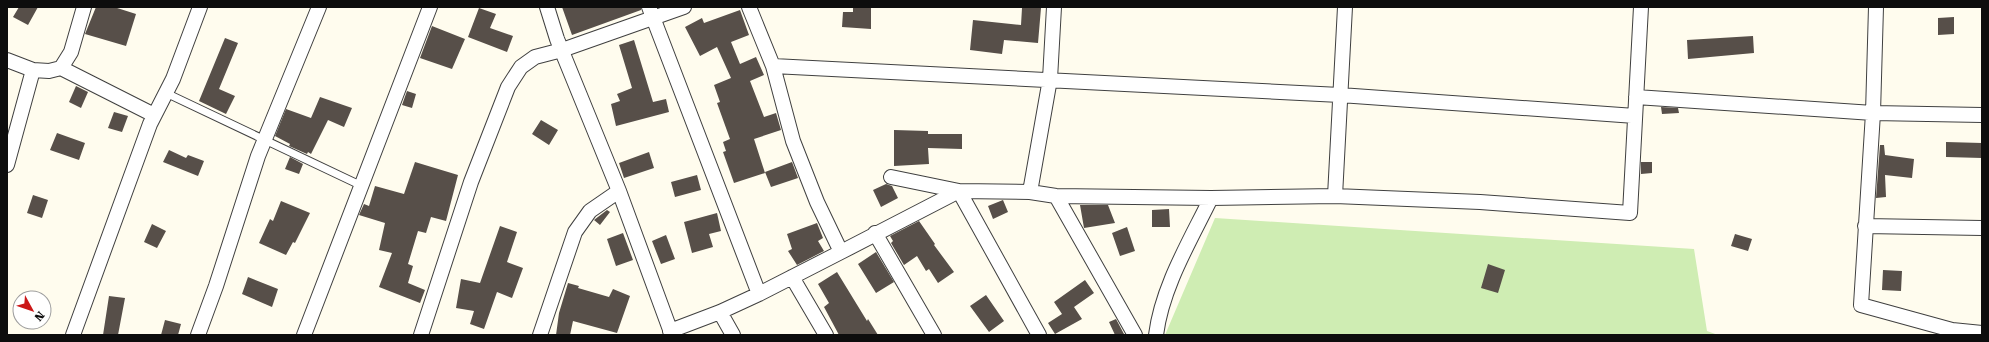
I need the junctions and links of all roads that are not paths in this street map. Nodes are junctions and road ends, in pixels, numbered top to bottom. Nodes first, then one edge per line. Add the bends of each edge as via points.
1 (84, 7) edge
2 (200, 7) edge
3 (319, 7) edge
4 (430, 7) edge
5 (547, 7) edge
6 (684, 7) edge
7 (749, 7) edge
8 (1054, 7) edge
9 (1345, 7) edge
10 (1641, 7) edge
11 (1876, 7) edge
12 (651, 13) edge
13 (562, 50) junction
14 (7, 60) edge
15 (773, 66) junction
16 (61, 68) junction
17 (32, 70) junction
18 (1050, 79) junction
19 (166, 93) junction
20 (1340, 95) junction
21 (1636, 97) junction
22 (1873, 113) junction
23 (154, 115) junction
24 (1982, 115) edge
25 (1635, 116) junction
26 (264, 140) junction
27 (7, 165) edge
28 (891, 177) dead end
29 (362, 186) junction
30 (619, 191) junction
31 (959, 191) junction
32 (1030, 192) junction
33 (1056, 196) junction
34 (1335, 196) junction
35 (1211, 198) junction
36 (1865, 226) junction
37 (1982, 228) edge
38 (875, 233) junction
39 (841, 252) junction
40 (792, 277) junction
41 (759, 294) junction
42 (720, 312) junction
43 (671, 333) edge
44 (1982, 333) edge
45 (73, 335) edge
46 (198, 335) edge
47 (304, 335) edge
48 (421, 335) edge
49 (540, 335) edge
50 (733, 335) edge
51 (826, 335) edge
52 (934, 335) edge
53 (1039, 335) edge
54 (1135, 335) edge
55 (1156, 335) edge

1 - 16 street via 71,52
2 - 19 street
3 - 26 street
4 - 29 street
5 - 13 street
6 - 12 street
7 - 15 street
8 - 18 street
9 - 20 street
10 - 21 street
11 - 22 street
12 - 13 street
12 - 41 street
13 - 30 street
13 - 48 street via 535,57 521,66 508,87 471,182
14 - 17 street
15 - 18 street
15 - 39 street via 793,141 816,202
16 - 17 street via 49,71
16 - 23 street
17 - 27 street
18 - 20 street
18 - 32 street
19 - 23 street
19 - 26 lane
20 - 25 street
20 - 34 street
21 - 22 street
21 - 25 street
22 - 24 street
22 - 36 street
23 - 45 street
25 - 34 street via 1630,214 1480,202
26 - 29 lane
26 - 46 street
28 - 31 street
29 - 47 street
30 - 43 street
30 - 49 street via 590,211 576,232
31 - 32 street
31 - 38 street
31 - 53 street
32 - 33 street
33 - 35 street
33 - 54 street
34 - 35 street
35 - 55 street via 1172,279
36 - 37 street
36 - 44 street via 1862,305 1952,330
38 - 39 street
38 - 52 street
39 - 40 street
40 - 41 street
40 - 51 street
41 - 42 street
42 - 43 street
42 - 50 street

